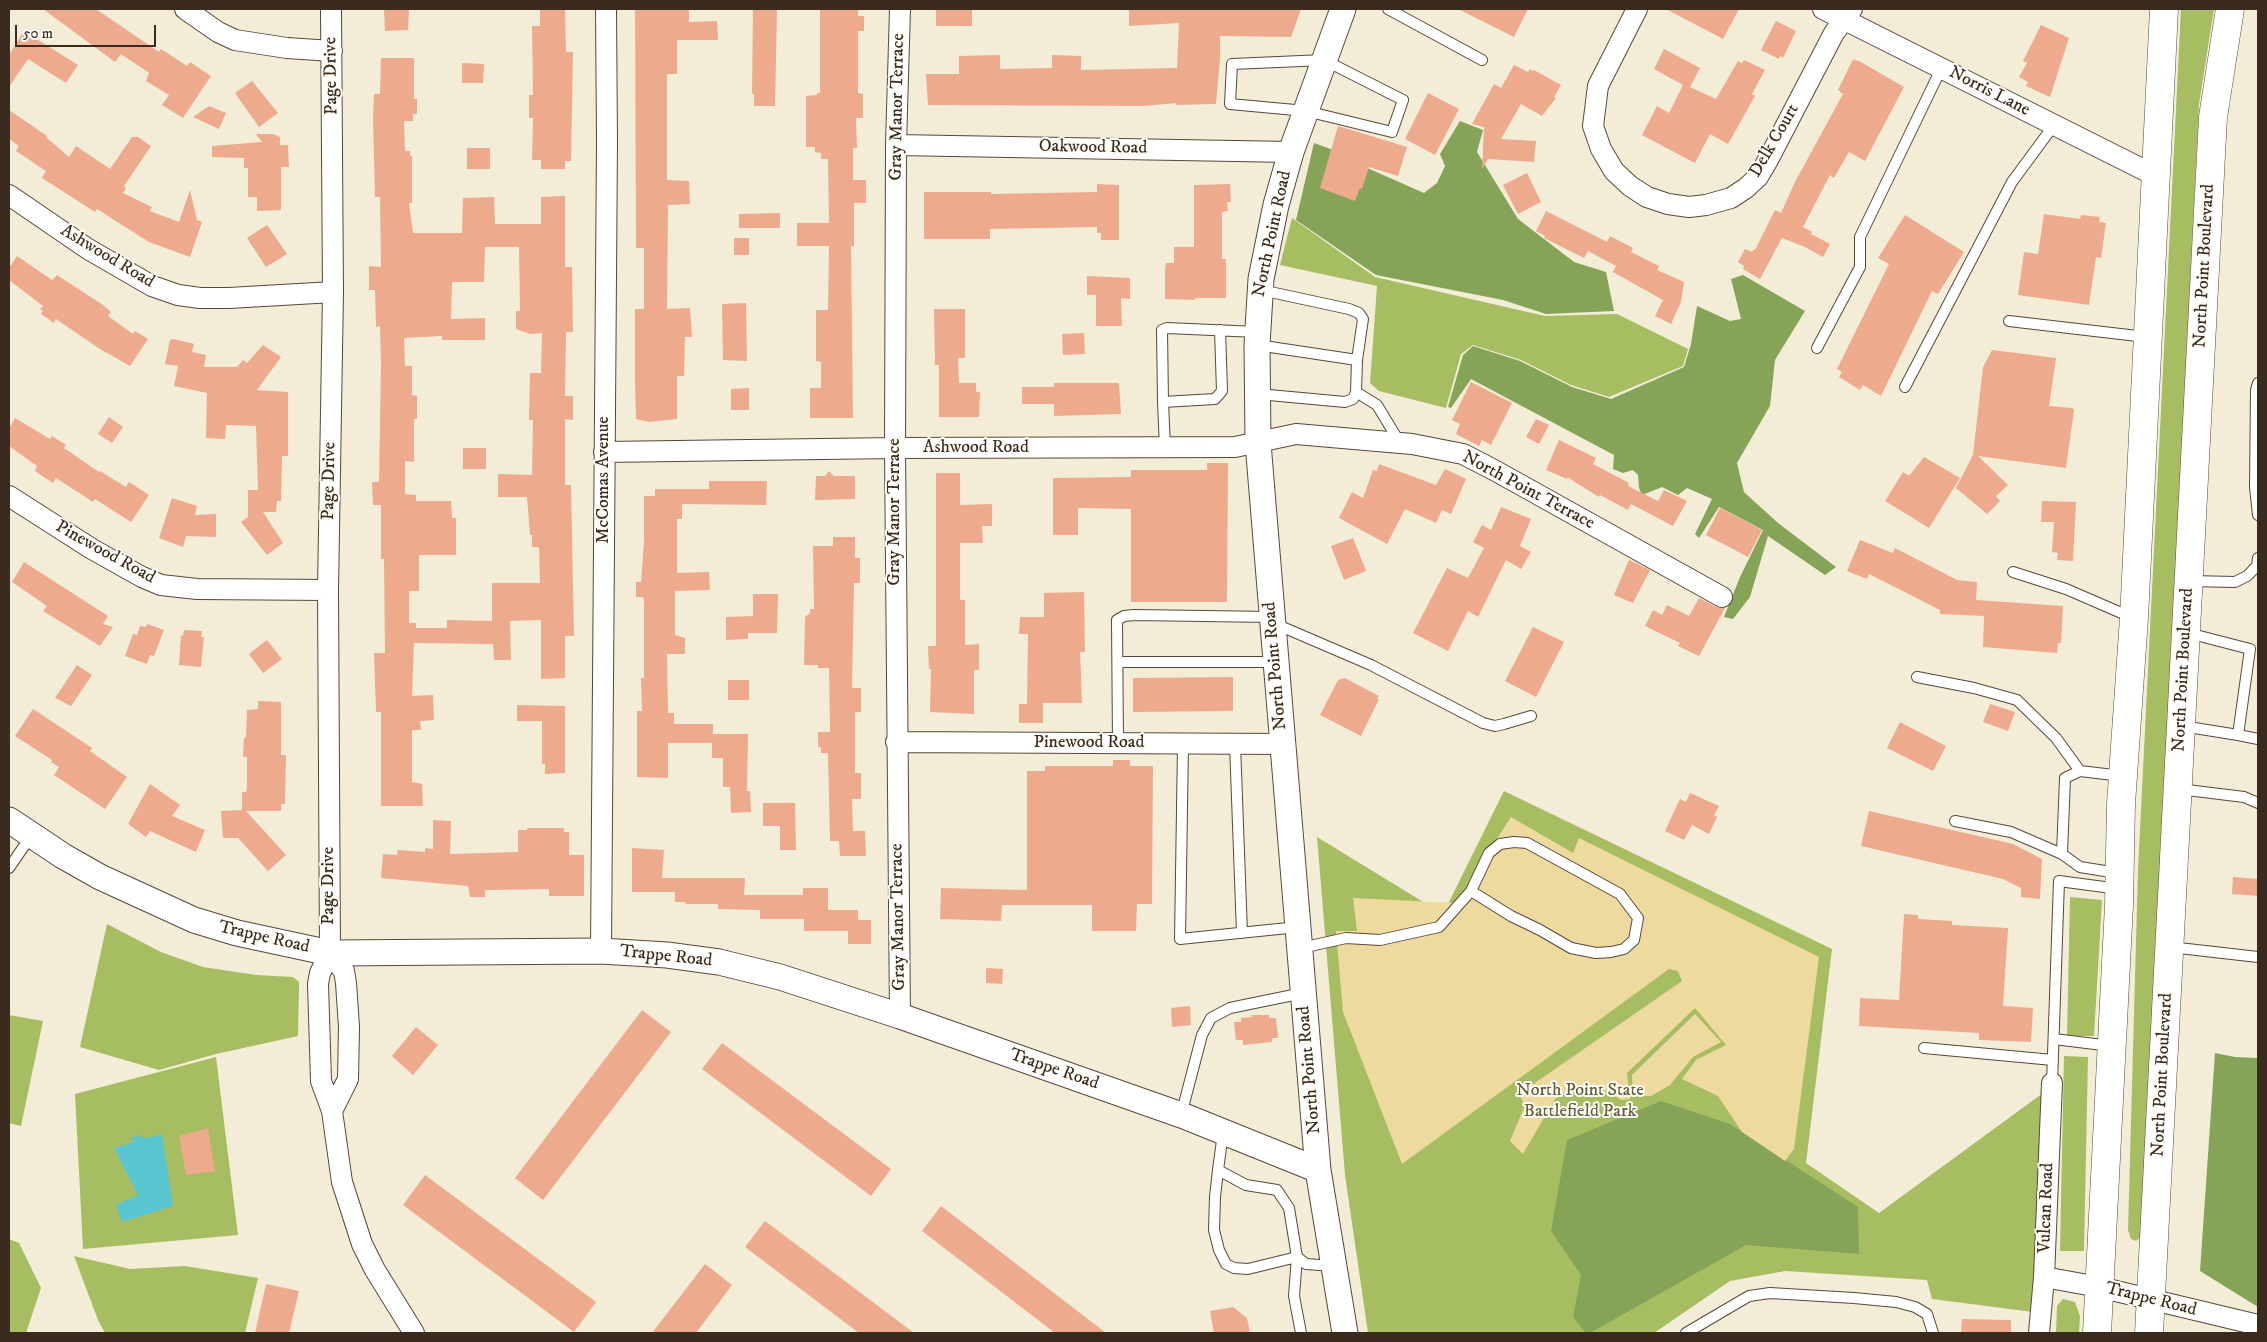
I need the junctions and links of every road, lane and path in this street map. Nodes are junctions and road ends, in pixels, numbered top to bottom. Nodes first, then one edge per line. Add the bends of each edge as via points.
1 (185, 9) edge
2 (330, 9) edge
3 (606, 9) edge
4 (900, 9) edge
5 (1343, 9) edge
6 (1388, 9) edge
7 (1637, 9) edge
8 (1823, 9) edge
9 (2164, 9) edge
10 (2230, 9) edge
11 (1848, 14) edge
12 (332, 50) junction
13 (1324, 60) junction
14 (1482, 60) dead end
15 (1941, 69) junction
16 (1306, 111) junction
17 (2054, 125) junction
18 (896, 145) junction
19 (1291, 152) junction
20 (2154, 176) junction
21 (9, 195) edge
22 (1260, 290) junction
23 (333, 292) junction
24 (2009, 321) dead end
25 (1220, 330) junction
26 (2147, 337) junction
27 (1257, 338) junction
28 (1817, 348) dead end
29 (1357, 360) junction
30 (2258, 383) edge
31 (1905, 387) dead end
32 (1356, 392) junction
33 (1257, 394) junction
34 (1163, 402) junction
35 (1258, 443) junction
36 (1400, 444) junction
37 (894, 448) junction
38 (1165, 448) junction
39 (604, 452) junction
40 (9, 496) edge
41 (2258, 515) edge
42 (2258, 558) edge
43 (2013, 572) dead end
44 (2189, 581) junction
45 (328, 590) junction
46 (1722, 597) dead end
47 (2134, 618) junction
48 (1272, 620) junction
49 (2186, 633) junction
50 (1118, 662) junction
51 (1276, 662) junction
52 (1917, 677) dead end
53 (1531, 716) dead end
54 (2182, 726) junction
55 (2238, 735) junction
56 (2258, 739) edge
57 (896, 742) junction
58 (1118, 743) junction
59 (1183, 744) junction
60 (1235, 744) junction
61 (1282, 744) junction
62 (2080, 770) junction
63 (2123, 777) junction
64 (2178, 789) junction
65 (2258, 803) edge
66 (9, 820) edge
67 (1954, 821) dead end
68 (31, 835) junction
69 (2062, 854) junction
70 (9, 868) edge
71 (2120, 881) junction
72 (1470, 890) junction
73 (1242, 932) junction
74 (1299, 938) junction
75 (2170, 947) junction
76 (602, 951) junction
77 (330, 953) junction
78 (2258, 957) edge
79 (1304, 993) junction
80 (900, 1016) junction
81 (2054, 1038) junction
82 (2112, 1046) junction
83 (1924, 1048) dead end
84 (2053, 1060) junction
85 (2052, 1083) joint
86 (332, 1111) junction
87 (1181, 1115) junction
88 (1224, 1130) junction
89 (1218, 1170) junction
90 (1318, 1170) junction
91 (1297, 1257) junction
92 (1334, 1266) junction
93 (2044, 1276) junction
94 (2099, 1287) junction
95 (2151, 1300) junction
96 (2258, 1325) edge
97 (414, 1333) edge
98 (1301, 1333) edge
99 (1345, 1333) edge
100 (1686, 1333) edge
101 (1933, 1333) edge
102 (2039, 1333) edge
103 (2097, 1333) edge
104 (2150, 1333) edge

1 - 12 street via 235,40 287,48
2 - 12 street, Page Drive
3 - 39 street, McComas Avenue
4 - 18 street, Gray Manor Terrace
5 - 13 street, North Point Road
6 - 14 lane
7 - 11 street, Delk Court via 1598,86 1593,126 1614,171 1630,186 1647,197 1689,207 1731,198 1758,177 1834,32
8 - 11 street, Norris Lane
9 - 20 main road
10 - 44 main road, North Point Boulevard via 2213,117
11 - 15 street, Norris Lane
12 - 23 street, Page Drive
13 - 16 street, North Point Road
13 - 16 lane via 1232,64 1230,104
13 - 16 lane via 1403,100 1392,132
15 - 17 street, Norris Lane
15 - 28 lane via 1860,237 1860,267
16 - 19 street, North Point Road
17 - 20 street, Norris Lane
17 - 31 lane via 2012,182
18 - 19 street, Oakwood Road
18 - 37 street, Gray Manor Terrace
19 - 22 street, North Point Road via 1269,236
20 - 26 main road
21 - 23 street, Ashwood Road via 88,249 152,286 178,295 229,298
22 - 27 street, North Point Road
22 - 29 lane via 1359,313 1363,319
23 - 45 street, Page Drive
24 - 26 lane
25 - 27 lane
25 - 34 lane via 1220,396
25 - 34 lane via 1162,330
26 - 47 main road
27 - 29 lane
27 - 33 street, North Point Road
29 - 32 lane
30 - 41 lane via 2255,478
32 - 33 lane via 1345,402
32 - 36 lane via 1377,405
33 - 35 street, North Point Road
34 - 38 lane
35 - 36 street, North Point Terrace via 1296,434
35 - 38 street, Ashwood Road via 1235,448
35 - 48 street, North Point Road
36 - 46 street, North Point Terrace via 1463,454
37 - 38 street, Ashwood Road
37 - 39 street, Ashwood Road
37 - 57 street, Gray Manor Terrace
39 - 76 street, McComas Avenue
40 - 45 street, Pinewood Road via 92,549 161,585 197,589
42 - 44 lane via 2257,566 2235,582
43 - 47 lane via 2066,589
44 - 49 main road, North Point Boulevard
45 - 77 street, Page Drive
47 - 63 main road
48 - 50 lane via 1124,616 1117,620
48 - 51 street, North Point Road
48 - 53 lane via 1371,664 1483,723 1495,726
49 - 54 main road, North Point Boulevard
49 - 55 lane via 2250,649
50 - 51 lane
50 - 58 lane
51 - 61 street, North Point Road
52 - 62 lane via 2017,700 2056,738
54 - 55 lane
54 - 64 main road, North Point Boulevard
55 - 56 lane
57 - 58 street, Pinewood Road
57 - 80 street, Gray Manor Terrace
58 - 59 street, Pinewood Road
59 - 60 street, Pinewood Road
59 - 73 lane via 1180,939
60 - 61 street, Pinewood Road
60 - 73 lane
61 - 74 street, North Point Road
62 - 63 lane
62 - 69 lane via 2065,778
63 - 71 main road
64 - 65 lane via 2244,797
64 - 75 main road, North Point Boulevard
66 - 68 street, Trappe Road
67 - 69 lane via 2011,832
68 - 70 lane
68 - 77 street, Trappe Road via 100,877 194,920
69 - 71 lane via 2080,867
71 - 81 lane via 2059,882
71 - 82 main road
72 - 72 lane via 1571,948 1611,952 1624,949 1634,940 1638,918 1620,894 1527,844 1500,844 1489,853
72 - 74 lane via 1439,927 1380,940
73 - 74 lane
74 - 79 street, North Point Road
75 - 78 lane
75 - 95 main road, North Point Boulevard
76 - 77 street, Trappe Road
76 - 80 street, Trappe Road via 719,962 780,977
77 - 86 street via 318,984 321,1081
77 - 86 street via 344,971 349,1027 348,1079
79 - 87 lane via 1230,1008 1211,1018 1202,1035
79 - 90 street, North Point Road
80 - 87 street, Trappe Road
81 - 82 lane
81 - 84 lane
82 - 94 main road
83 - 84 lane
84 - 85 lane
85 - 93 street, Vulcan Road
86 - 97 street via 342,1182 362,1244
87 - 88 street, Trappe Road
88 - 89 lane
88 - 90 street, Trappe Road
89 - 91 lane via 1246,1185 1277,1190 1289,1208
89 - 91 lane via 1214,1230 1226,1264 1248,1269
90 - 92 street, North Point Road
91 - 92 lane via 1306,1264
91 - 98 lane via 1294,1296
92 - 99 street, North Point Road
93 - 94 street, Trappe Road
93 - 102 street, Vulcan Road
94 - 95 street, Trappe Road
94 - 103 main road
95 - 96 street, Trappe Road
95 - 104 main road, North Point Boulevard
100 - 101 lane via 1749,1296 1770,1293 1854,1298 1915,1306 1927,1314

